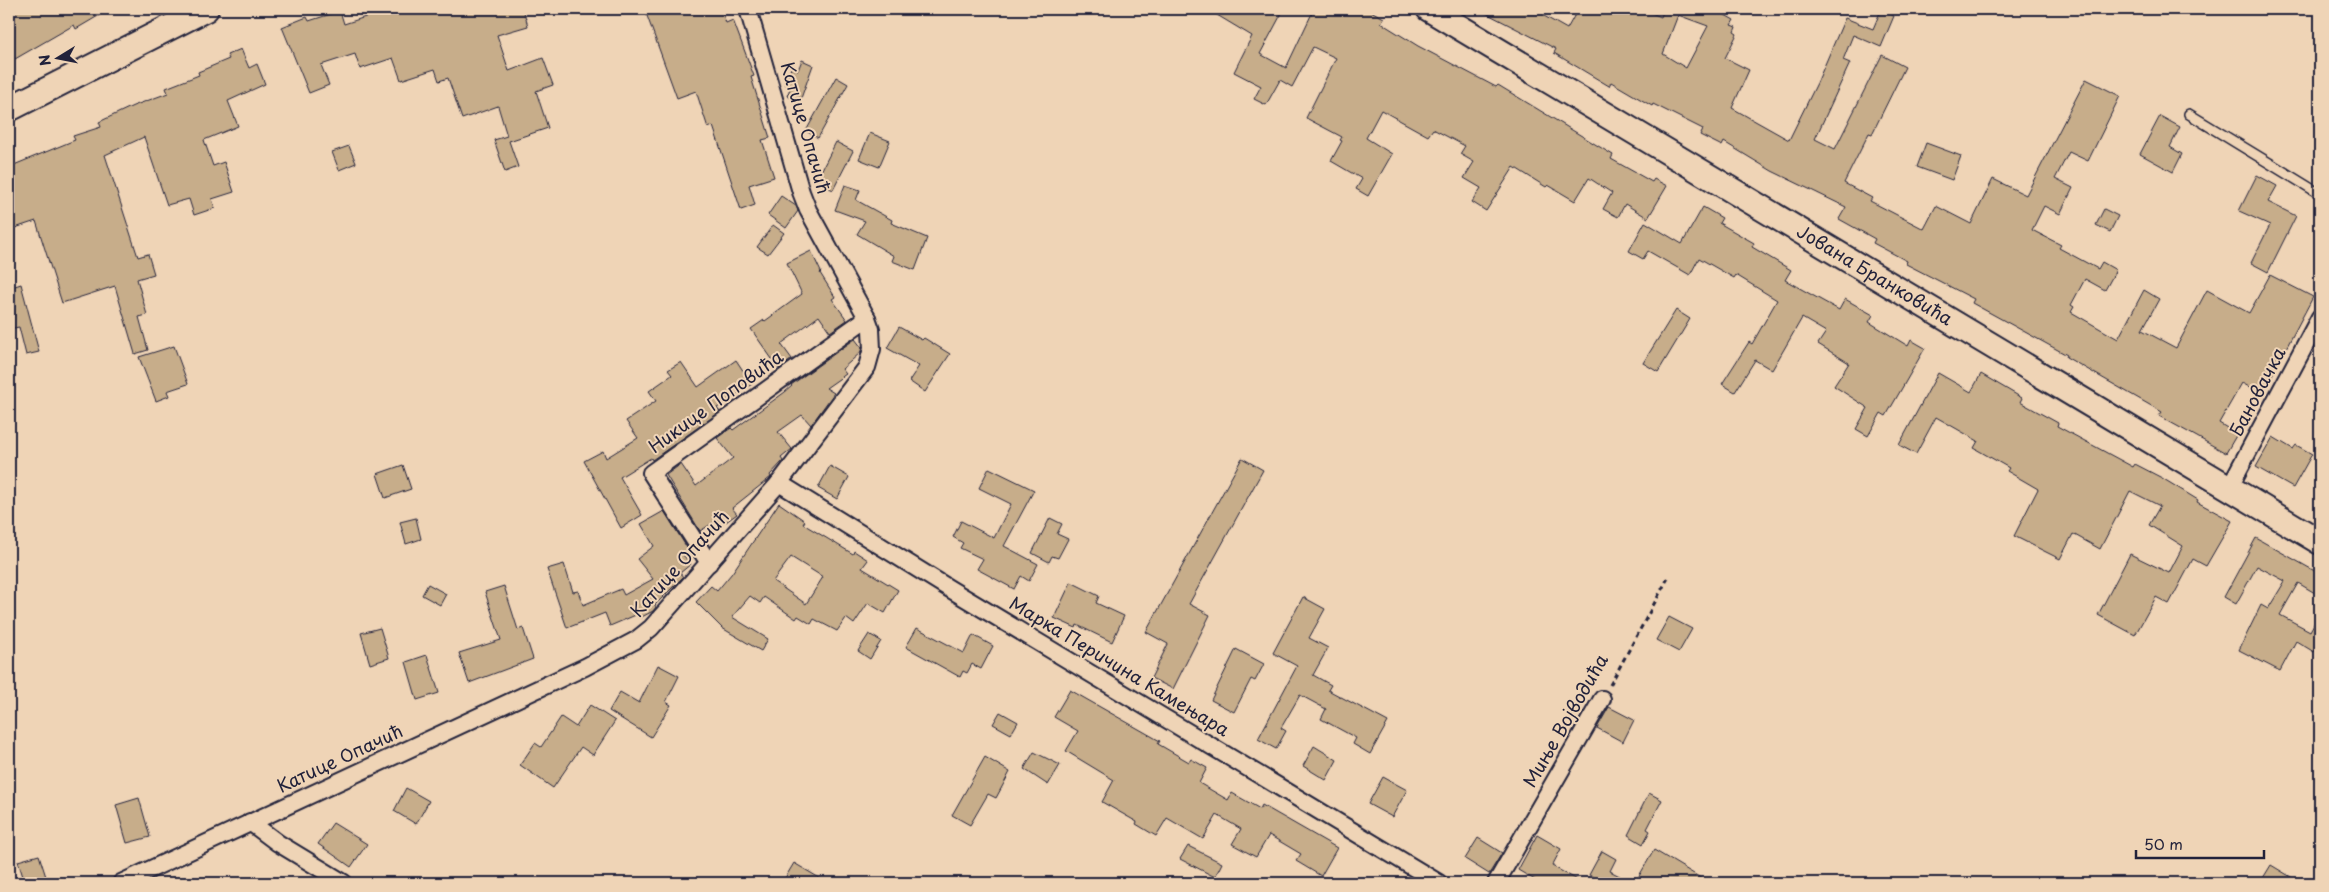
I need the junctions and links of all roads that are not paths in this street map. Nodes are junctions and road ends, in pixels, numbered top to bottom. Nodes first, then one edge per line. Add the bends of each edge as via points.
1 (206, 9) edge
2 (748, 9) edge
3 (1428, 9) edge
4 (9, 110) edge
5 (2189, 114) dead end
6 (2320, 194) edge
7 (2320, 317) edge
8 (867, 318) junction
9 (779, 483) junction
10 (2230, 486) junction
11 (2320, 542) edge
12 (709, 563) junction
13 (1602, 699) road end
14 (250, 822) junction
15 (121, 883) edge
16 (344, 883) edge
17 (1439, 883) edge
18 (1496, 883) edge

1 - 4 main road
2 - 8 street, Катице Опачић via 801,192
3 - 10 main road, Јована Бранковића
5 - 6 lane
7 - 10 street, Бановачка
8 - 9 street, Катице Опачић via 872,339 867,367
8 - 12 street, Никице Поповића via 651,473
9 - 12 street, Катице Опачић
9 - 17 street, Марка Перичина Камењара
10 - 11 main road, Јована Бранковића
12 - 14 street, Катице Опачић via 651,628 619,649
13 - 18 street, Миње Војводића
14 - 15 street, Катице Опачић
14 - 16 street

